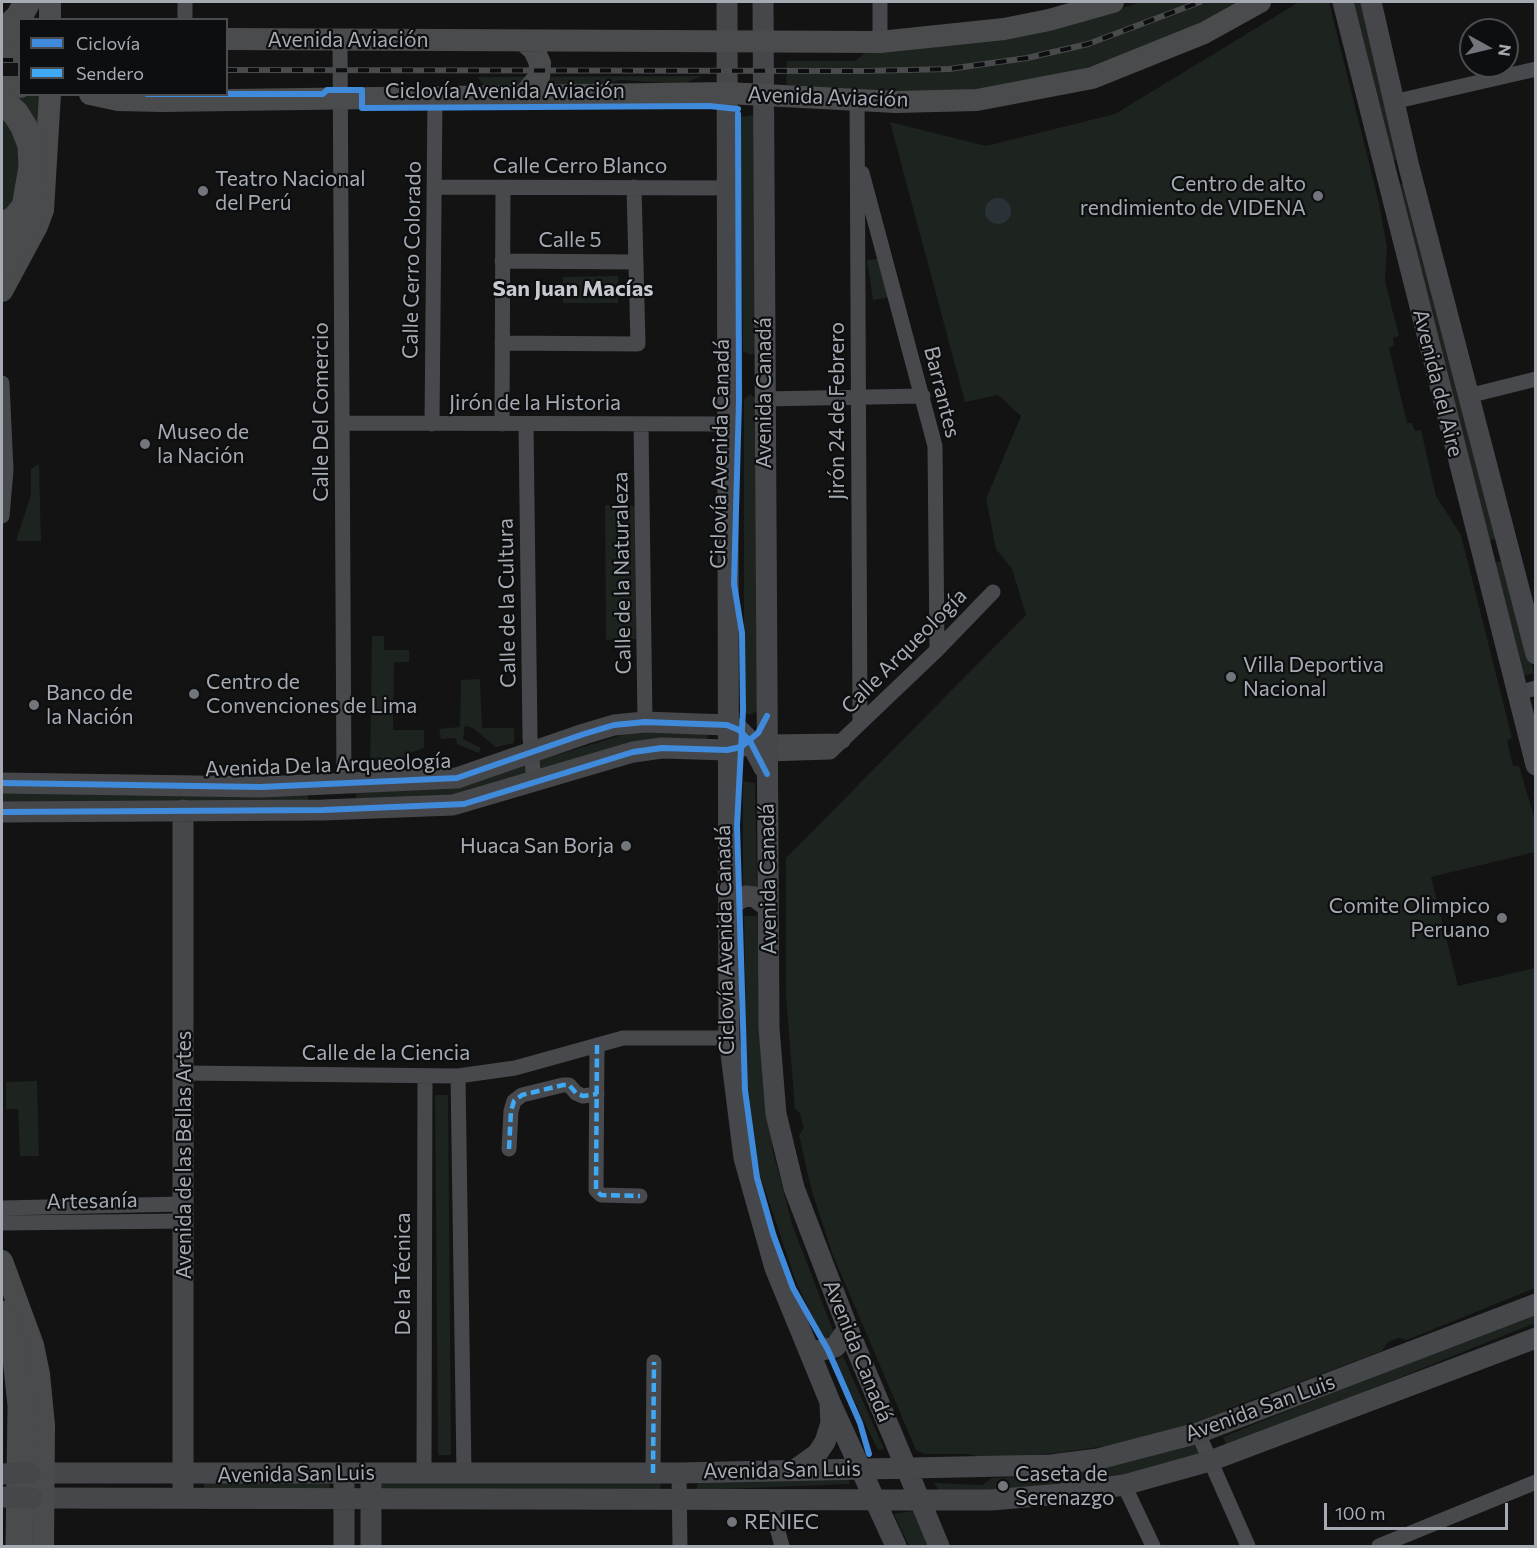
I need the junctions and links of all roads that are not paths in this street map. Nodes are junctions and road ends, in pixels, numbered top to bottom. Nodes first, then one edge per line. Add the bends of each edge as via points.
1 (27, 2) edge
2 (50, 2) edge
3 (185, 2) edge
4 (727, 2) edge
5 (763, 2) edge
6 (880, 2) edge
7 (1113, 2) edge
8 (1260, 2) edge
9 (1343, 2) edge
10 (1371, 2) edge
11 (19, 18) edge
12 (50, 18) edge
13 (185, 18) edge
14 (18, 19) edge
15 (2, 33) edge
16 (228, 39) edge
17 (340, 40) junction
18 (524, 40) junction
19 (727, 40) junction
20 (763, 40) junction
21 (880, 42) junction
22 (2, 46) edge
23 (18, 46) edge
24 (1536, 69) edge
25 (2, 87) edge
26 (18, 87) edge
27 (727, 93) junction
28 (765, 94) junction
29 (524, 95) junction
30 (51, 96) edge
31 (99, 96) edge
32 (435, 96) junction
33 (340, 97) junction
34 (857, 98) junction
35 (2, 101) edge
36 (1393, 102) junction
37 (856, 152) junction
38 (1409, 167) junction
39 (1387, 173) junction
40 (47, 183) junction
41 (434, 187) junction
42 (503, 187) junction
43 (634, 188) junction
44 (726, 188) junction
45 (2, 226) edge
46 (502, 261) junction
47 (636, 262) junction
48 (2, 267) edge
49 (2, 291) edge
50 (502, 343) junction
51 (763, 345) junction
52 (728, 350) junction
53 (1536, 379) edge
54 (2, 383) edge
55 (729, 395) junction
56 (764, 395) junction
57 (923, 396) junction
58 (1468, 396) junction
59 (858, 399) junction
60 (342, 423) junction
61 (432, 424) junction
62 (502, 424) junction
63 (526, 424) junction
64 (641, 424) junction
65 (728, 424) junction
66 (2, 516) edge
67 (1507, 546) junction
68 (1481, 552) junction
69 (993, 592) dead end
70 (938, 650) junction
71 (1536, 654) edge
72 (1527, 691) edge
73 (645, 722) junction
74 (860, 723) junction
75 (728, 725) junction
76 (727, 750) junction
77 (531, 751) junction
78 (763, 753) junction
79 (1536, 765) edge
80 (534, 782) junction
81 (2, 783) edge
82 (344, 783) junction
83 (39, 784) junction
84 (183, 810) junction
85 (39, 811) junction
86 (2, 812) edge
87 (729, 907) junction
88 (768, 907) junction
89 (729, 1038) junction
90 (597, 1046) junction
91 (184, 1073) junction
92 (425, 1076) junction
93 (458, 1076) junction
94 (597, 1094) junction
95 (510, 1149) dead end
96 (639, 1196) dead end
97 (2, 1208) edge
98 (184, 1212) junction
99 (2, 1223) edge
100 (2, 1261) edge
101 (1536, 1304) edge
102 (2, 1314) edge
103 (848, 1329) junction
104 (1536, 1338) edge
105 (808, 1349) junction
106 (654, 1362) dead end
107 (830, 1402) junction
108 (1198, 1433) junction
109 (1210, 1461) junction
110 (862, 1468) junction
111 (906, 1468) junction
112 (796, 1469) junction
113 (424, 1472) junction
114 (464, 1472) junction
115 (2, 1473) edge
116 (37, 1473) junction
117 (344, 1473) junction
118 (371, 1473) junction
119 (653, 1473) junction
120 (679, 1473) junction
121 (184, 1475) junction
122 (1535, 1483) edge
123 (1124, 1485) junction
124 (2, 1497) edge
125 (38, 1498) junction
126 (370, 1498) junction
127 (777, 1498) junction
128 (344, 1499) junction
129 (875, 1499) junction
130 (183, 1500) junction
131 (920, 1500) junction
132 (679, 1501) junction
133 (20, 1546) edge
134 (43, 1546) edge
135 (344, 1546) edge
136 (371, 1546) edge
137 (680, 1546) edge
138 (782, 1546) edge
139 (896, 1546) edge
140 (939, 1546) edge
141 (1153, 1546) edge
142 (1248, 1546) edge
143 (1379, 1546) edge

1 - 11 highway
2 - 12 main road
3 - 13 street
4 - 19 main road, Avenida Canadá
5 - 20 main road, Avenida Canadá
6 - 21 street
7 - 21 main road, Avenida Aviación via 1004,29
8 - 34 main road, Avenida Aviación via 1204,33 1092,78 977,100 896,102
9 - 39 main road, Avenida del Aire
10 - 36 main road, Avenida del Aire
14 - 15 highway
16 - 17 main road, Avenida Aviación
17 - 18 main road, Avenida Aviación
17 - 33 street, Calle Del Comercio
18 - 19 main road, Avenida Aviación
18 - 29 main road via 540,63 535,86
19 - 20 main road, Avenida Aviación
19 - 27 main road, Avenida Canadá
20 - 21 main road, Avenida Aviación
20 - 28 main road, Avenida Canadá
22 - 23 main road
24 - 36 street
25 - 26 main road
27 - 28 main road, Avenida Aviación
27 - 29 main road, Avenida Aviación
27 - 44 main road, Avenida Canadá
28 - 34 main road, Avenida Aviación
28 - 51 main road, Avenida Canadá
29 - 32 main road, Avenida Aviación
30 - 40 main road
31 - 33 main road, Avenida Aviación via 162,101
32 - 33 main road, Avenida Aviación
32 - 41 street, Calle Cerro Colorado
33 - 60 street, Calle Del Comercio
34 - 37 street, Jirón 24 de Febrero
35 - 45 highway via 24,127 31,145 32,166 25,207
36 - 38 main road, Avenida del Aire
37 - 57 street, Barrantes
37 - 59 street, Jirón 24 de Febrero
38 - 39 main road
38 - 58 main road, Avenida del Aire
39 - 68 main road, Avenida del Aire
40 - 48 highway
40 - 49 main road via 37,226
41 - 42 street, Calle Cerro Blanco
41 - 61 street, Calle Cerro Colorado
42 - 43 street, Calle Cerro Blanco
42 - 46 street
43 - 44 street, Calle Cerro Blanco
43 - 47 street
44 - 52 main road, Avenida Canadá
46 - 47 street, Calle 5
46 - 50 street
47 - 50 street via 638,344
50 - 62 street
51 - 52 main road via 755,361 747,363 738,362
51 - 56 main road, Avenida Canadá
52 - 55 main road, Avenida Canadá
53 - 58 street
54 - 66 street via 6,470
55 - 56 main road via 739,386 752,384
55 - 65 main road, Avenida Canadá
56 - 59 street
56 - 78 main road, Avenida Canadá via 767,716 758,733
57 - 59 street
57 - 70 street, Barrantes via 935,446
58 - 67 main road, Avenida del Aire
59 - 74 street, Jirón 24 de Febrero
60 - 61 street, Jirón de la Historia
60 - 82 street, Calle Del Comercio
61 - 62 street, Jirón de la Historia
62 - 63 street, Jirón de la Historia
63 - 64 street, Jirón de la Historia
63 - 77 street, Calle de la Cultura
64 - 65 street, Jirón de la Historia
64 - 73 street, Calle de la Naturaleza
65 - 75 main road, Avenida Canadá
67 - 68 main road
67 - 71 main road, Avenida del Aire
68 - 72 main road, Avenida del Aire
69 - 70 street, Calle Arqueología
70 - 74 street, Calle Arqueología
72 - 79 main road, Avenida del Aire
73 - 75 main road, Avenida De la Arqueología
73 - 77 main road, Avenida De la Arqueología via 614,725
74 - 78 street, Calle Arqueología via 830,752
75 - 76 main road, Avenida Canadá
75 - 78 main road
76 - 78 main road, Avenida De la Arqueología via 741,747
76 - 80 main road, Avenida De la Arqueología via 662,748 633,752
76 - 87 main road, Avenida Canadá
77 - 80 street, Calle de la Cultura
77 - 82 main road, Avenida De la Arqueología via 457,778
78 - 88 main road, Avenida Canadá
80 - 84 main road, Avenida De la Arqueología via 453,805
81 - 83 main road, Avenida De la Arqueología
82 - 83 main road, Avenida De la Arqueología via 237,787
83 - 85 main road via 34,793
84 - 85 main road, Avenida De la Arqueología
84 - 91 main road, Avenida de las Bellas Artes
85 - 86 main road, Avenida De la Arqueología
87 - 88 main road via 746,896 755,897
87 - 89 main road, Avenida Canadá
88 - 103 main road, Avenida Canadá via 769,1028 776,1114 794,1188
89 - 90 street, Calle de la Ciencia via 623,1038
89 - 105 main road, Avenida Canadá via 744,1158 774,1268
90 - 93 street, Calle de la Ciencia via 516,1068
90 - 94 street
91 - 92 street, Calle de la Ciencia
91 - 98 main road, Avenida de las Bellas Artes
92 - 93 street, Calle de la Ciencia
92 - 113 street, De la Técnica
93 - 114 street
94 - 95 street via 576,1094 569,1085 563,1085 522,1095 514,1101 511,1111
94 - 96 street via 596,1190 602,1195
97 - 98 street, Artesanía
98 - 99 street, Artesanía
98 - 121 main road, Avenida de las Bellas Artes
100 - 116 main road via 36,1357 43,1418
101 - 108 main road, Avenida San Luis
102 - 133 highway via 16,1358 21,1405
103 - 105 main road via 835,1347
103 - 111 main road, Avenida Canadá
104 - 109 main road, Avenida San Luis
105 - 107 main road, Avenida Canadá
106 - 119 street
107 - 110 main road, Avenida Canadá
107 - 112 main road via 831,1423 825,1442 818,1454
108 - 109 street
108 - 111 main road, Avenida San Luis via 1098,1459 1051,1465
109 - 123 main road, Avenida San Luis
109 - 142 street
110 - 111 main road, Avenida San Luis
110 - 112 main road, Avenida San Luis
110 - 129 main road, Avenida Canadá
111 - 131 main road, Avenida Canadá
112 - 120 main road, Avenida San Luis
113 - 114 main road, Avenida San Luis
113 - 118 main road, Avenida San Luis
114 - 119 main road, Avenida San Luis
115 - 116 main road, Avenida San Luis, bridge
116 - 121 main road, Avenida San Luis
116 - 125 main road
117 - 118 main road, Avenida San Luis
117 - 121 main road, Avenida San Luis
117 - 128 main road
118 - 126 main road
119 - 120 main road, Avenida San Luis
120 - 132 street
121 - 130 main road, Avenida de las Bellas Artes
122 - 143 street
123 - 131 main road, Avenida San Luis via 991,1500
123 - 141 street
124 - 125 main road, Avenida San Luis, bridge
125 - 130 main road, Avenida San Luis
125 - 134 main road
126 - 128 main road, Avenida San Luis
126 - 132 main road, Avenida San Luis
126 - 136 main road
127 - 129 main road, Avenida San Luis
127 - 132 main road, Avenida San Luis
127 - 138 street via 777,1528
128 - 130 main road, Avenida San Luis
128 - 135 main road
129 - 131 main road, Avenida San Luis
129 - 139 main road, Avenida Canadá
131 - 140 main road, Avenida Canadá
132 - 137 street

